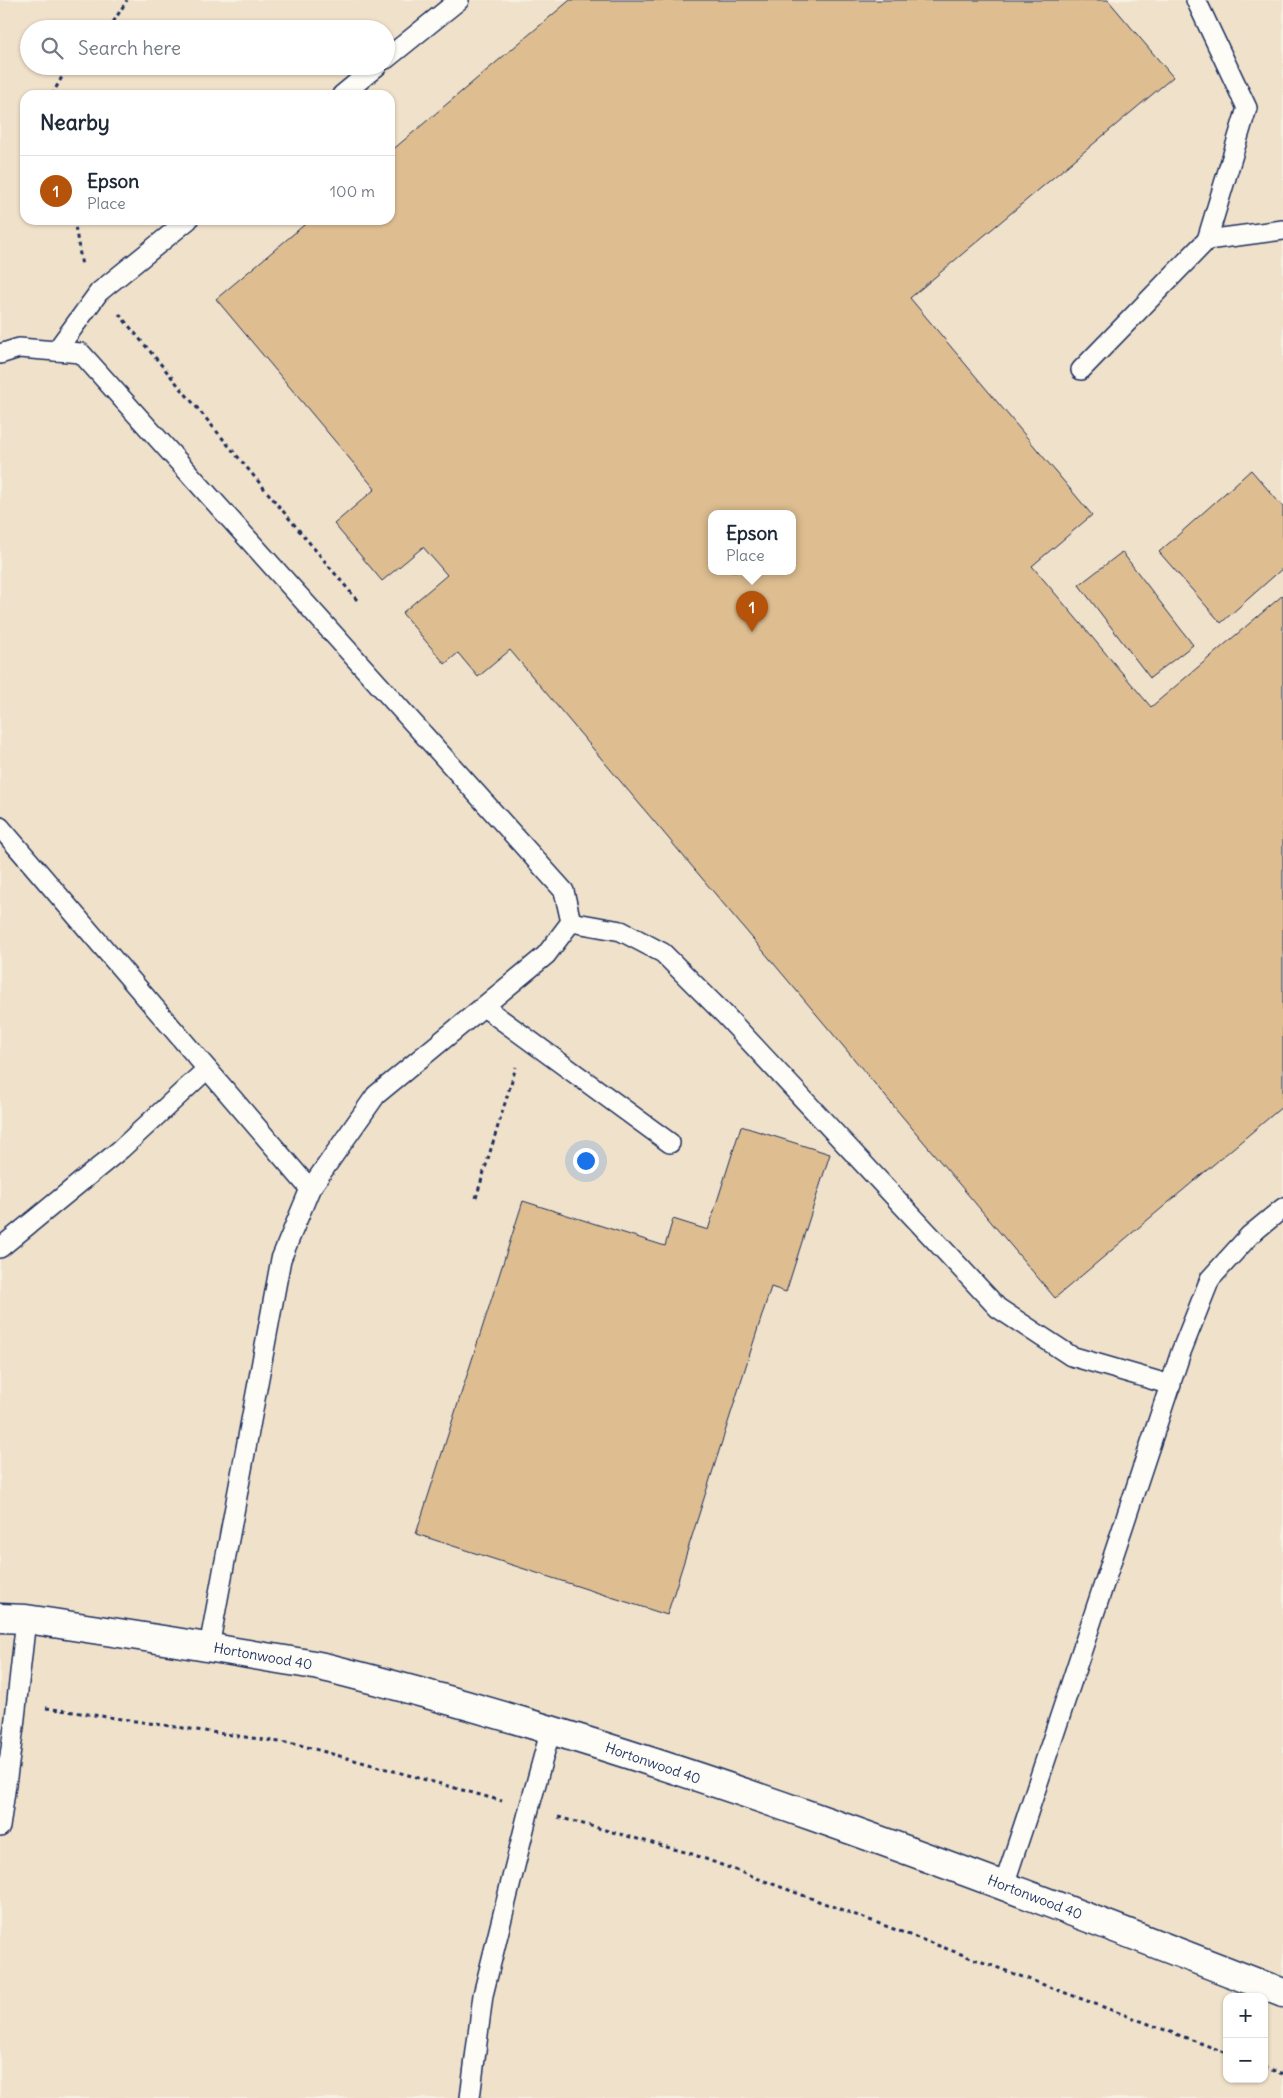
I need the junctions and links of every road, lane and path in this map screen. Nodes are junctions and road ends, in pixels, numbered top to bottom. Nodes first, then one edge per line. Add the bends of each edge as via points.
1 (127, 0) edge
2 (459, 0) edge
3 (1196, 0) edge
4 (115, 20) edge
5 (395, 52) edge
6 (63, 75) edge
7 (366, 75) edge
8 (55, 90) edge
9 (348, 90) edge
10 (75, 225) edge
11 (182, 225) edge
12 (1282, 233) edge
13 (1207, 240) junction
14 (99, 292) junction
15 (56, 351) junction
16 (0, 354) edge
17 (1081, 370) dead end
18 (357, 600) dead end
19 (0, 827) edge
20 (571, 922) junction
21 (484, 1007) junction
22 (525, 1038) junction
23 (207, 1069) junction
24 (670, 1143) dead end
25 (310, 1189) junction
26 (476, 1198) dead end
27 (1283, 1208) edge
28 (0, 1248) edge
29 (1171, 1385) junction
30 (13, 1618) edge
31 (209, 1647) junction
32 (17, 1704) junction
33 (551, 1729) junction
34 (529, 1809) junction
35 (0, 1827) edge
36 (1004, 1885) junction
37 (1283, 1993) edge
38 (1223, 2052) edge
39 (1268, 2068) edge
40 (1283, 2074) edge
41 (470, 2098) edge

1 - 4 path
2 - 5 lane
3 - 13 lane via 1247,108
6 - 8 path
7 - 9 lane
10 - 14 path via 84,277
11 - 14 lane
12 - 13 lane
13 - 17 lane
14 - 15 lane
14 - 18 path
15 - 16 lane via 18,348
15 - 20 lane via 81,353 100,374 564,891
19 - 23 lane
20 - 21 lane via 546,955
20 - 29 lane via 621,931 663,953 998,1308 1071,1356
21 - 22 lane
21 - 25 lane via 376,1095
22 - 24 lane
22 - 26 path
23 - 25 lane
23 - 28 lane via 121,1149
25 - 31 lane via 280,1259
27 - 29 lane via 1250,1235 1210,1279
29 - 36 lane
30 - 31 street, Hortonwood 40
30 - 32 lane
31 - 33 street, Hortonwood 40 via 329,1668
32 - 34 path via 300,1745
32 - 35 lane
33 - 34 lane
33 - 36 street, Hortonwood 40 via 837,1824
34 - 38 path via 692,1854
34 - 41 lane via 482,1995
36 - 37 street, Hortonwood 40
39 - 40 path

